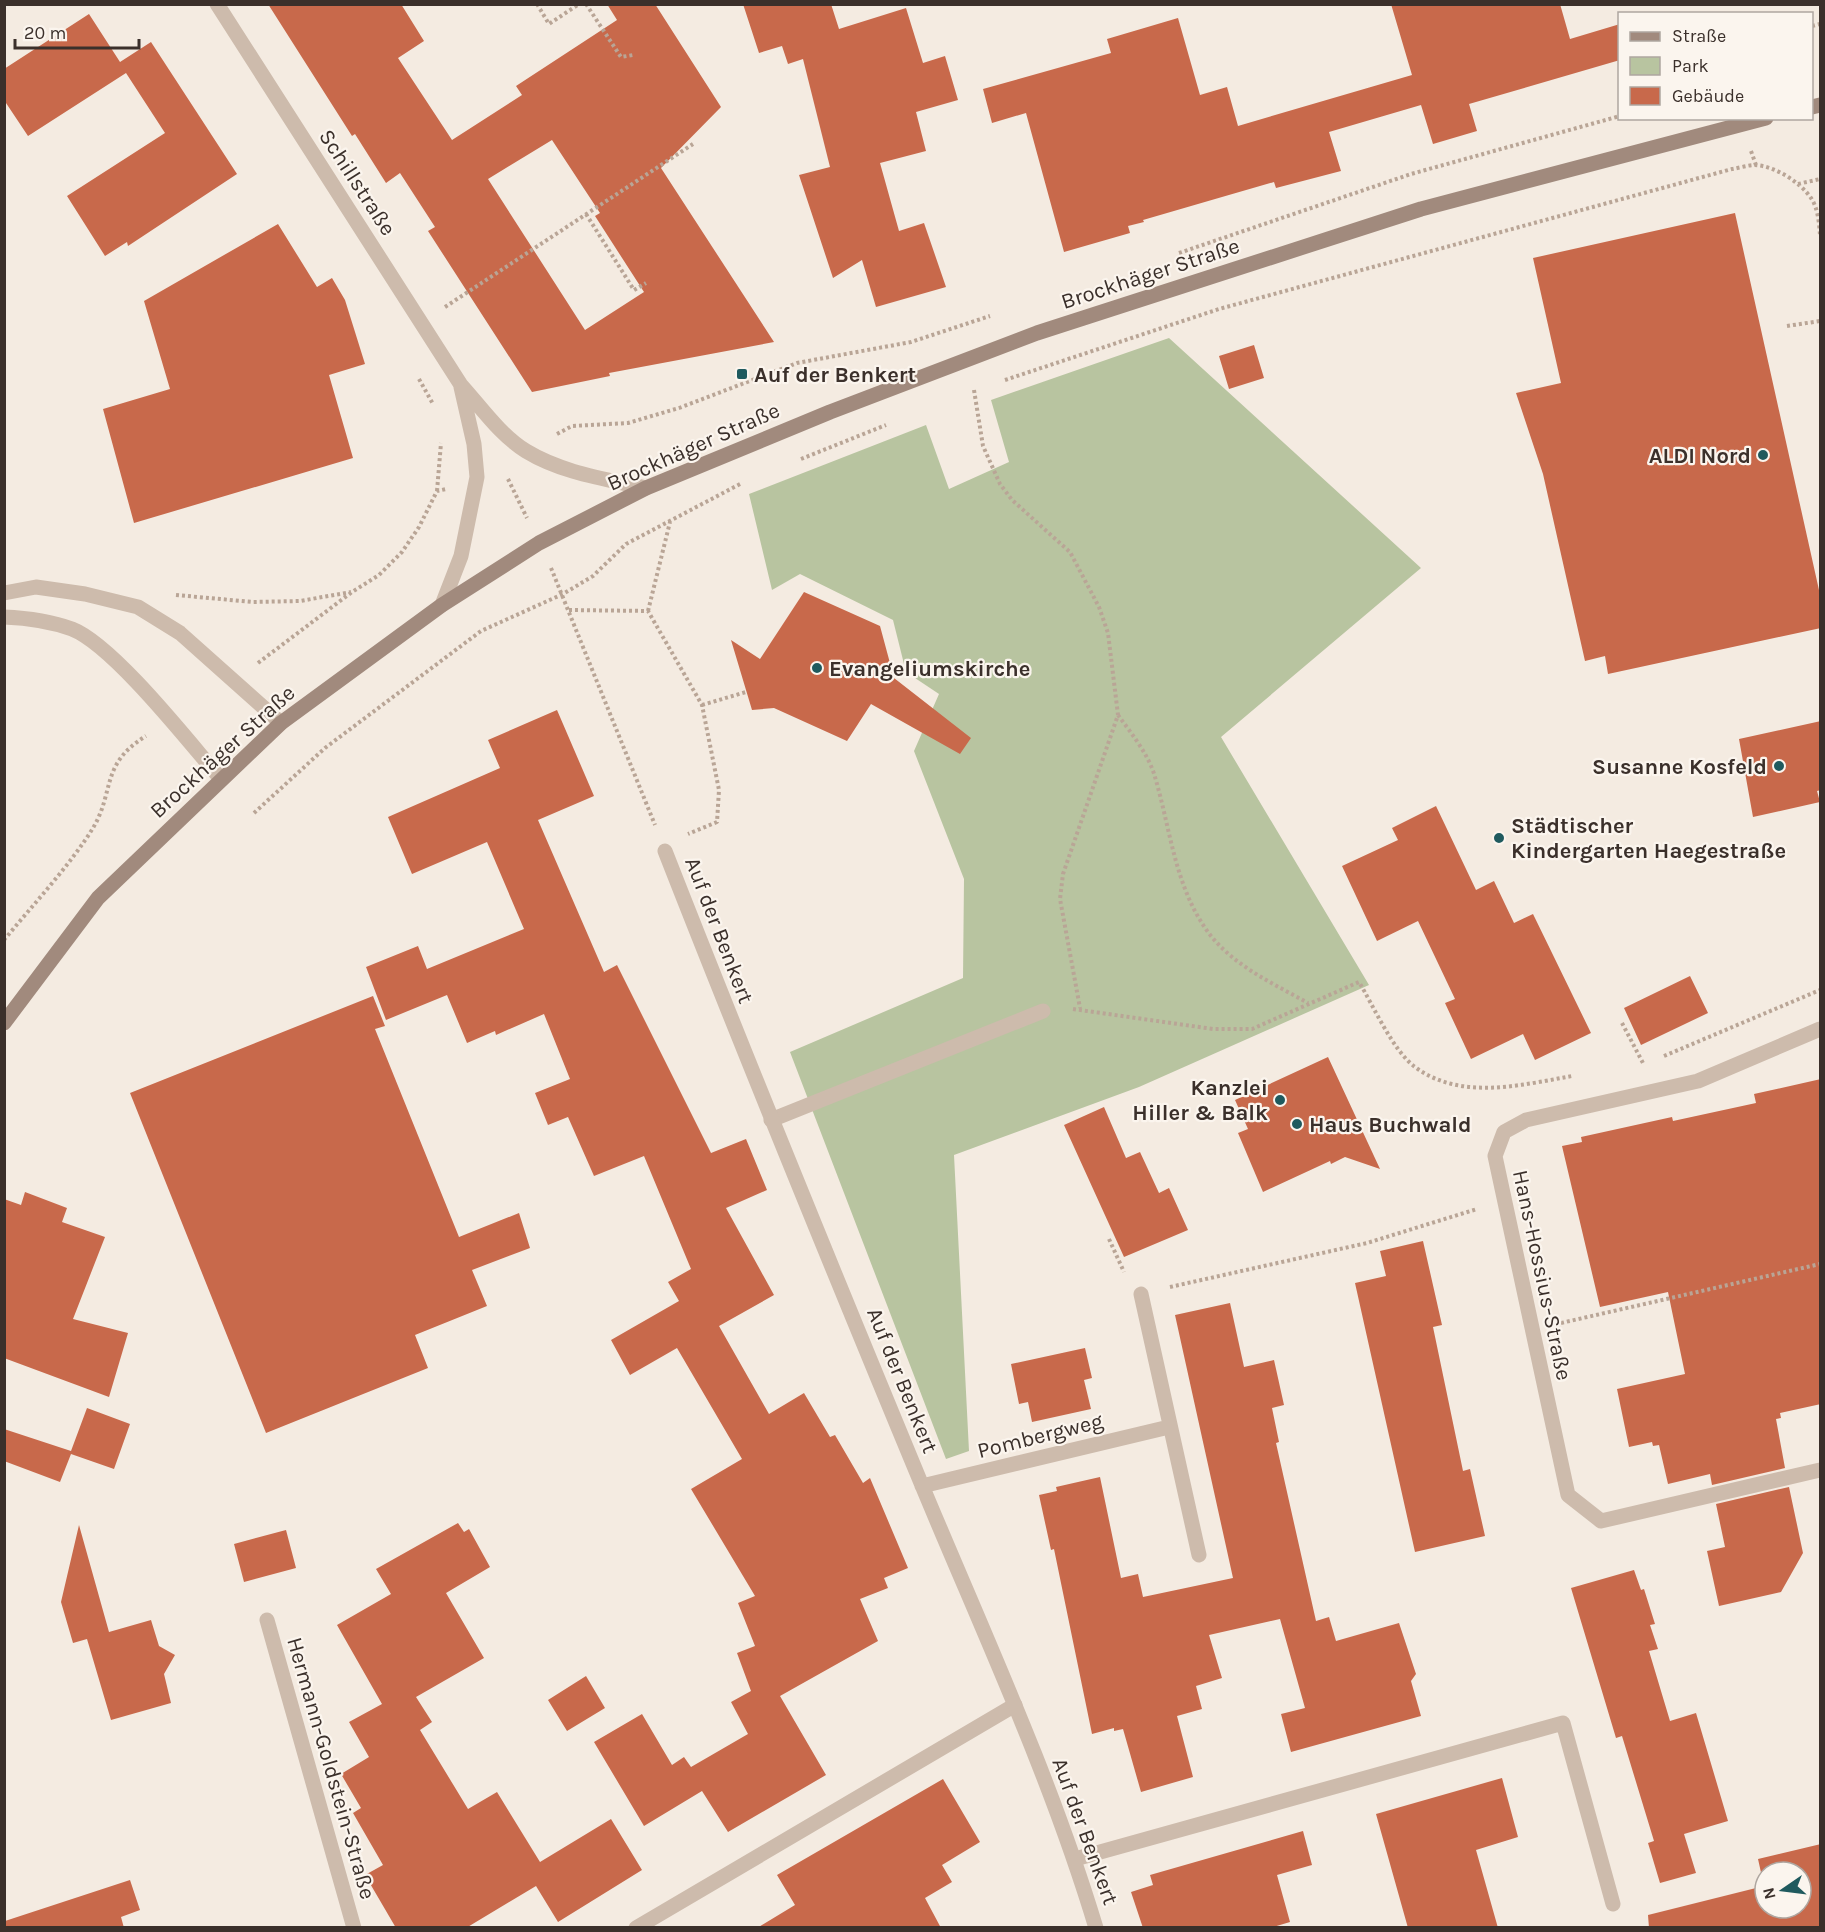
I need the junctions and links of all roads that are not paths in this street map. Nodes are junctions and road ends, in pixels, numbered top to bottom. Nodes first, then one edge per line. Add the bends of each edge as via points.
1 (217, 4) edge
2 (1758, 120) edge
3 (461, 385) junction
4 (646, 488) junction
5 (4, 593) edge
6 (442, 605) junction
7 (4, 617) edge
8 (281, 723) junction
9 (220, 778) junction
10 (664, 848) road end
11 (1043, 1011) road end
12 (4, 1023) edge
13 (1821, 1029) edge
14 (771, 1120) junction
15 (1141, 1294) road end
16 (1169, 1427) junction
17 (1821, 1470) edge
18 (922, 1486) junction
19 (1199, 1555) dead end
20 (267, 1620) dead end
21 (1015, 1705) junction
22 (1075, 1858) junction
23 (1612, 1904) dead end
24 (354, 1928) edge
25 (636, 1928) edge
26 (1096, 1928) edge

1 - 3 street, Schillstraße
2 - 4 main road, Brockhäger Straße via 1421,209 1047,330 819,416
3 - 4 street, Schillstraße via 495,424 526,451 564,469
3 - 6 street, Schillstraße via 477,477 461,556
4 - 6 main road, Brockhäger Straße via 539,543
5 - 8 street via 36,587 138,607 180,633
6 - 8 main road, Brockhäger Straße
7 - 9 street via 30,618 74,630 109,655
8 - 9 main road, Brockhäger Straße
9 - 12 main road, Brockhäger Straße via 98,898
10 - 14 street, Auf der Benkert
11 - 14 street
13 - 17 street, Hans-Hossius-Straße via 1698,1082 1526,1120 1504,1132 1495,1156 1568,1495 1601,1521
14 - 18 street, Auf der Benkert
15 - 16 street
16 - 18 street, Pombergweg
16 - 19 street
18 - 21 street, Auf der Benkert
20 - 24 street, Hermann-Goldstein-Straße
21 - 22 street, Auf der Benkert
21 - 25 street
22 - 23 street via 1563,1723
22 - 26 street, Auf der Benkert

